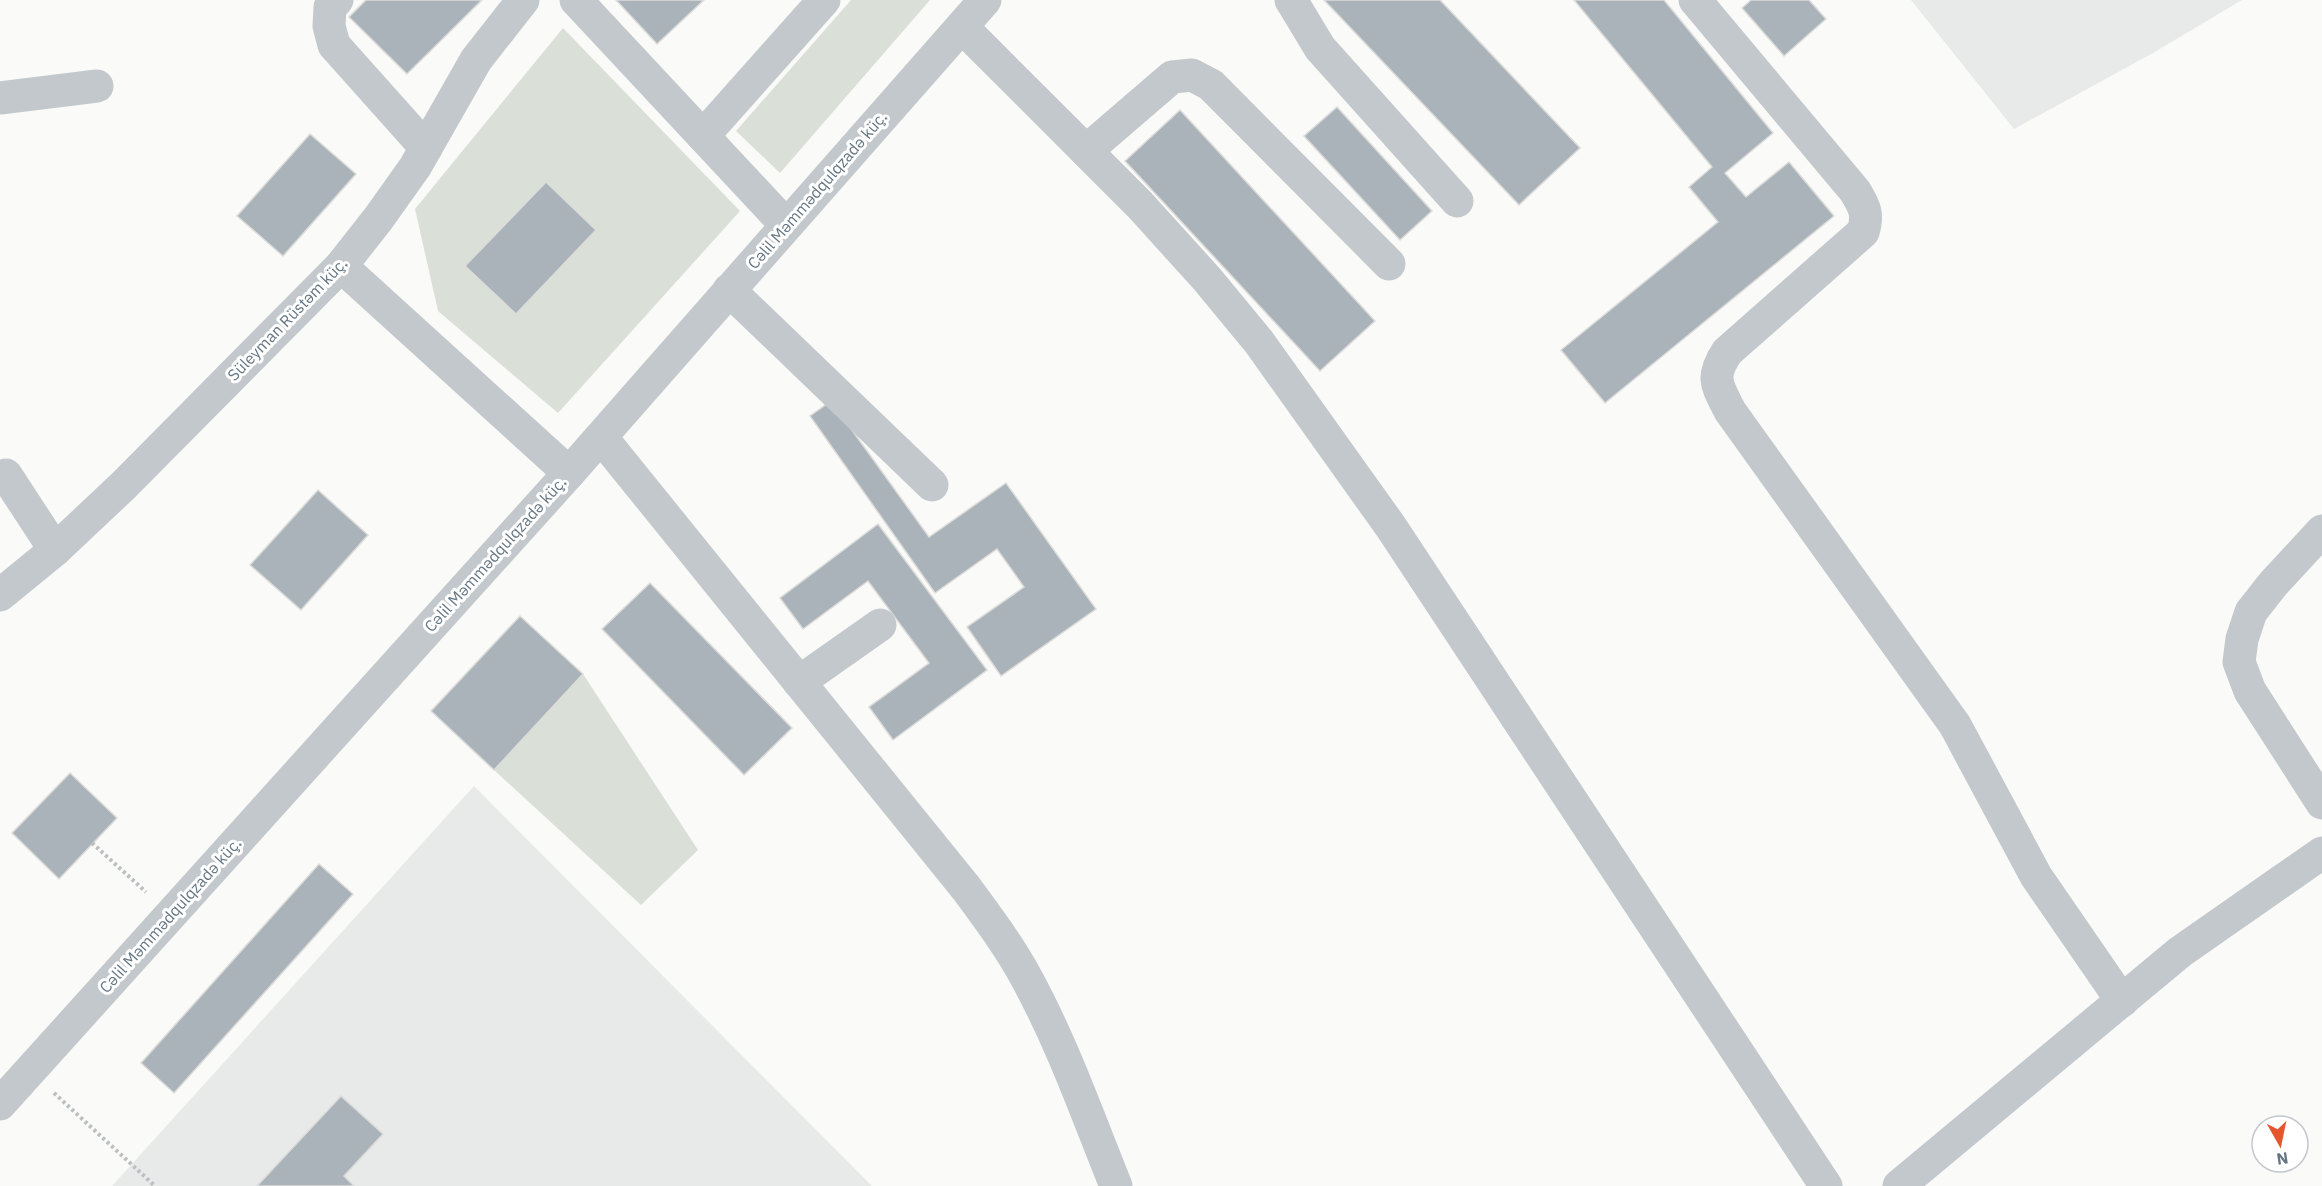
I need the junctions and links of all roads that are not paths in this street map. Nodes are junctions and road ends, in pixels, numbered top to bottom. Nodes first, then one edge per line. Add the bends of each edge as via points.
1 (336, 0) edge
2 (523, 0) edge
3 (576, 0) edge
4 (824, 0) edge
5 (985, 0) edge
6 (1291, 0) edge
7 (1695, 0) edge
8 (962, 27) junction
9 (97, 86) dead end
10 (0, 98) edge
11 (703, 136) junction
12 (426, 148) junction
13 (1086, 151) junction
14 (1457, 201) dead end
15 (786, 225) junction
16 (1389, 264) dead end
17 (341, 266) junction
18 (729, 290) junction
19 (601, 437) junction
20 (569, 473) junction
21 (6, 475) dead end
22 (932, 485) dead end
23 (2322, 531) edge
24 (55, 549) junction
25 (0, 595) edge
26 (880, 625) dead end
27 (799, 682) junction
28 (2322, 803) edge
29 (2322, 853) edge
30 (2122, 1001) junction
31 (0, 1104) edge
32 (1116, 1186) edge
33 (1826, 1186) edge
34 (1899, 1186) edge

1 - 12 street via 330,7 329,26 334,45
2 - 12 street, Süleyman Rüstəm küç. via 476,60
3 - 11 street
4 - 11 street
5 - 8 street, Cəlil Məmmədqulqzadə küç.
6 - 14 street via 1320,48
7 - 30 street via 1855,191 1867,221 1863,232 1727,352 1716,368 1718,387 1730,411 1955,725 2036,876
8 - 13 street
8 - 15 street, Cəlil Məmmədqulqzadə küç.
9 - 10 street
11 - 15 street
12 - 17 street, Süleyman Rüstəm küç.
13 - 16 street via 1172,76 1192,75 1211,85
13 - 33 street via 1155,221 1259,342 1384,517
15 - 18 street, Cəlil Məmmədqulqzadə küç.
17 - 20 street
17 - 24 street, Süleyman Rüstəm küç. via 124,485
18 - 19 street, Cəlil Məmmədqulqzadə küç.
18 - 22 street
19 - 20 street, Cəlil Məmmədqulqzadə küç.
19 - 27 street
20 - 31 street, Cəlil Məmmədqulqzadə küç.
21 - 24 street
23 - 28 street via 2251,612 2239,662 2250,691
24 - 25 street, Süleyman Rüstəm küç.
26 - 27 street
27 - 32 street via 995,928 1027,979 1056,1037
29 - 30 street via 2180,952
30 - 34 street

